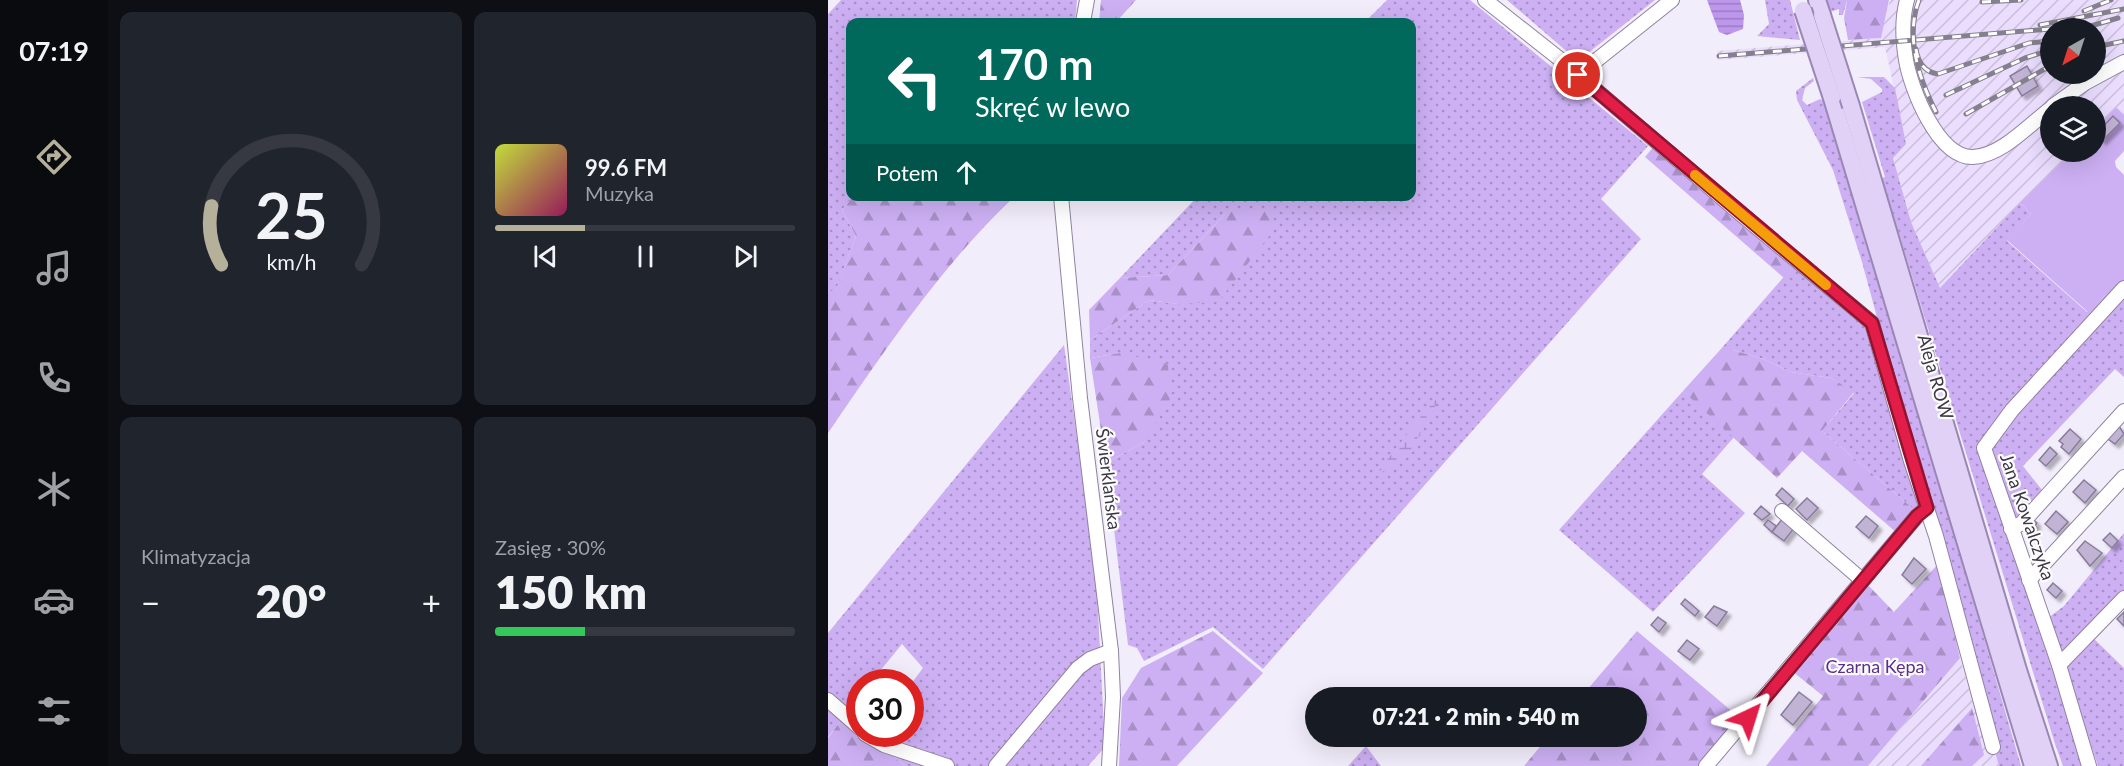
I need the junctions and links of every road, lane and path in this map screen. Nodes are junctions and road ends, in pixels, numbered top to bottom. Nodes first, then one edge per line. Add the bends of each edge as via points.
1 (1087, 0) edge
2 (1485, 0) edge
3 (1672, 0) edge
4 (1907, 0) edge
5 (1810, 6) edge
6 (1084, 18) edge
7 (2124, 62) edge
8 (1578, 75) junction
9 (2067, 96) edge
10 (2040, 116) edge
11 (1061, 201) edge
12 (2124, 288) edge
13 (2124, 411) edge
14 (2124, 477) edge
15 (1927, 508) junction
16 (1782, 511) dead end
17 (2011, 529) junction
18 (1862, 580) junction
19 (2029, 580) junction
20 (2124, 598) edge
21 (1112, 651) junction
22 (2059, 665) junction
23 (828, 700) edge
24 (846, 716) edge
25 (890, 747) edge
26 (1993, 747) dead end
27 (947, 766) edge
28 (996, 766) edge
29 (1109, 766) edge
30 (1706, 766) edge
31 (2033, 766) edge
32 (2049, 766) edge
33 (2089, 766) edge

1 - 6 street
2 - 8 street
3 - 8 street
4 - 10 street via 1906,59 1913,85 1938,134 1957,154 1988,154
5 - 31 main road, Aleja ROW, bridge via 1832,98
5 - 32 main road, Aleja ROW, bridge via 1851,106
7 - 9 street
8 - 15 street via 1872,323
11 - 21 street, Świerklańska via 1080,398
12 - 17 street, Jana Kowalczyka via 2012,410 1984,448
13 - 17 street via 2022,524
14 - 19 street
15 - 18 street
15 - 26 street
16 - 18 street
17 - 19 street, Jana Kowalczyka
18 - 30 street
19 - 22 street, Jana Kowalczyka
20 - 22 street
21 - 28 street via 1078,668
21 - 29 street, Świerklańska
22 - 33 street, Jana Kowalczyka
23 - 24 street
25 - 27 street

